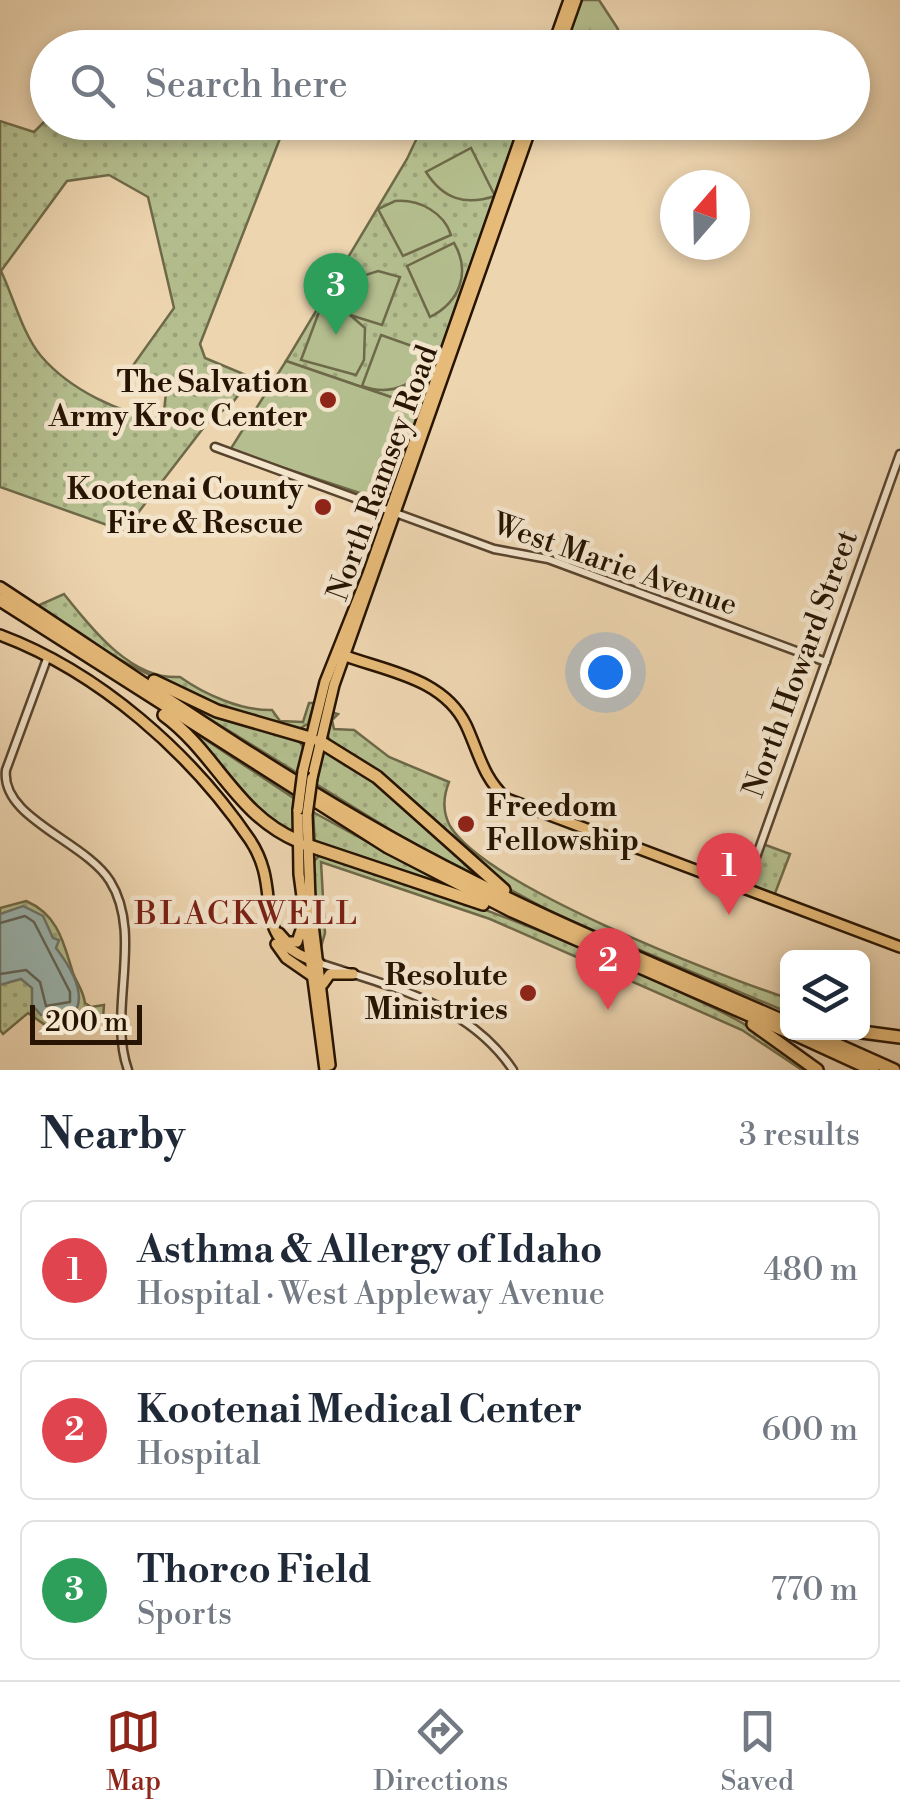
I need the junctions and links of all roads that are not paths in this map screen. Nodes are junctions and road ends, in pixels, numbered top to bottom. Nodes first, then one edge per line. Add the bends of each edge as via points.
1 (573, 0) edge
2 (562, 30) edge
3 (523, 140) edge
4 (215, 446) dead end
5 (900, 454) edge
6 (393, 512) junction
7 (0, 588) edge
8 (10, 602) edge
9 (34, 616) junction
10 (0, 635) edge
11 (72, 635) junction
12 (341, 654) junction
13 (48, 655) junction
14 (85, 655) junction
15 (826, 662) junction
16 (315, 739) junction
17 (302, 844) junction
18 (299, 874) junction
19 (744, 890) junction
20 (546, 921) junction
21 (273, 923) junction
22 (900, 947) edge
23 (316, 962) junction
24 (354, 974) junction
25 (686, 978) junction
26 (669, 980) junction
27 (318, 982) junction
28 (780, 1011) edge
29 (780, 1019) edge
30 (780, 1028) edge
31 (870, 1033) edge
32 (900, 1037) edge
33 (807, 1040) edge
34 (827, 1040) edge
35 (128, 1070) edge
36 (328, 1070) edge
37 (513, 1070) edge
38 (817, 1070) edge
39 (873, 1070) edge
40 (894, 1070) edge

1 - 2 main road
3 - 6 main road, North Ramsey Road
4 - 6 street, West Marie Avenue
5 - 15 street, North Howard Street
6 - 12 main road, North Ramsey Road
6 - 15 street, West Marie Avenue via 501,551 548,559
7 - 8 highway
8 - 9 highway
9 - 11 highway
9 - 14 highway
10 - 13 main road
11 - 16 highway via 217,712
11 - 20 highway via 338,808
12 - 16 main road, North Ramsey Road
12 - 19 main road via 420,682 449,700 486,776 507,799
13 - 21 main road via 144,724 207,786 260,860
13 - 35 street via 5,786 16,807 91,858 117,894
14 - 17 highway via 188,733 254,816
14 - 20 highway via 388,847
15 - 19 street, North Howard Street
16 - 17 main road, North Ramsey Road, bridge
16 - 20 highway via 377,777 481,874
17 - 18 main road
17 - 20 highway
17 - 23 main road
18 - 21 main road via 302,938 287,942
18 - 23 main road
19 - 22 main road
20 - 25 highway
20 - 26 highway
21 - 23 main road via 281,945
21 - 27 main road via 278,950
23 - 24 street
23 - 27 main road
24 - 27 main road via 330,974
24 - 37 street via 454,1012
25 - 28 highway
25 - 29 highway
26 - 30 highway
26 - 38 highway via 769,1033
27 - 36 main road
31 - 32 highway
33 - 39 highway
34 - 40 highway

